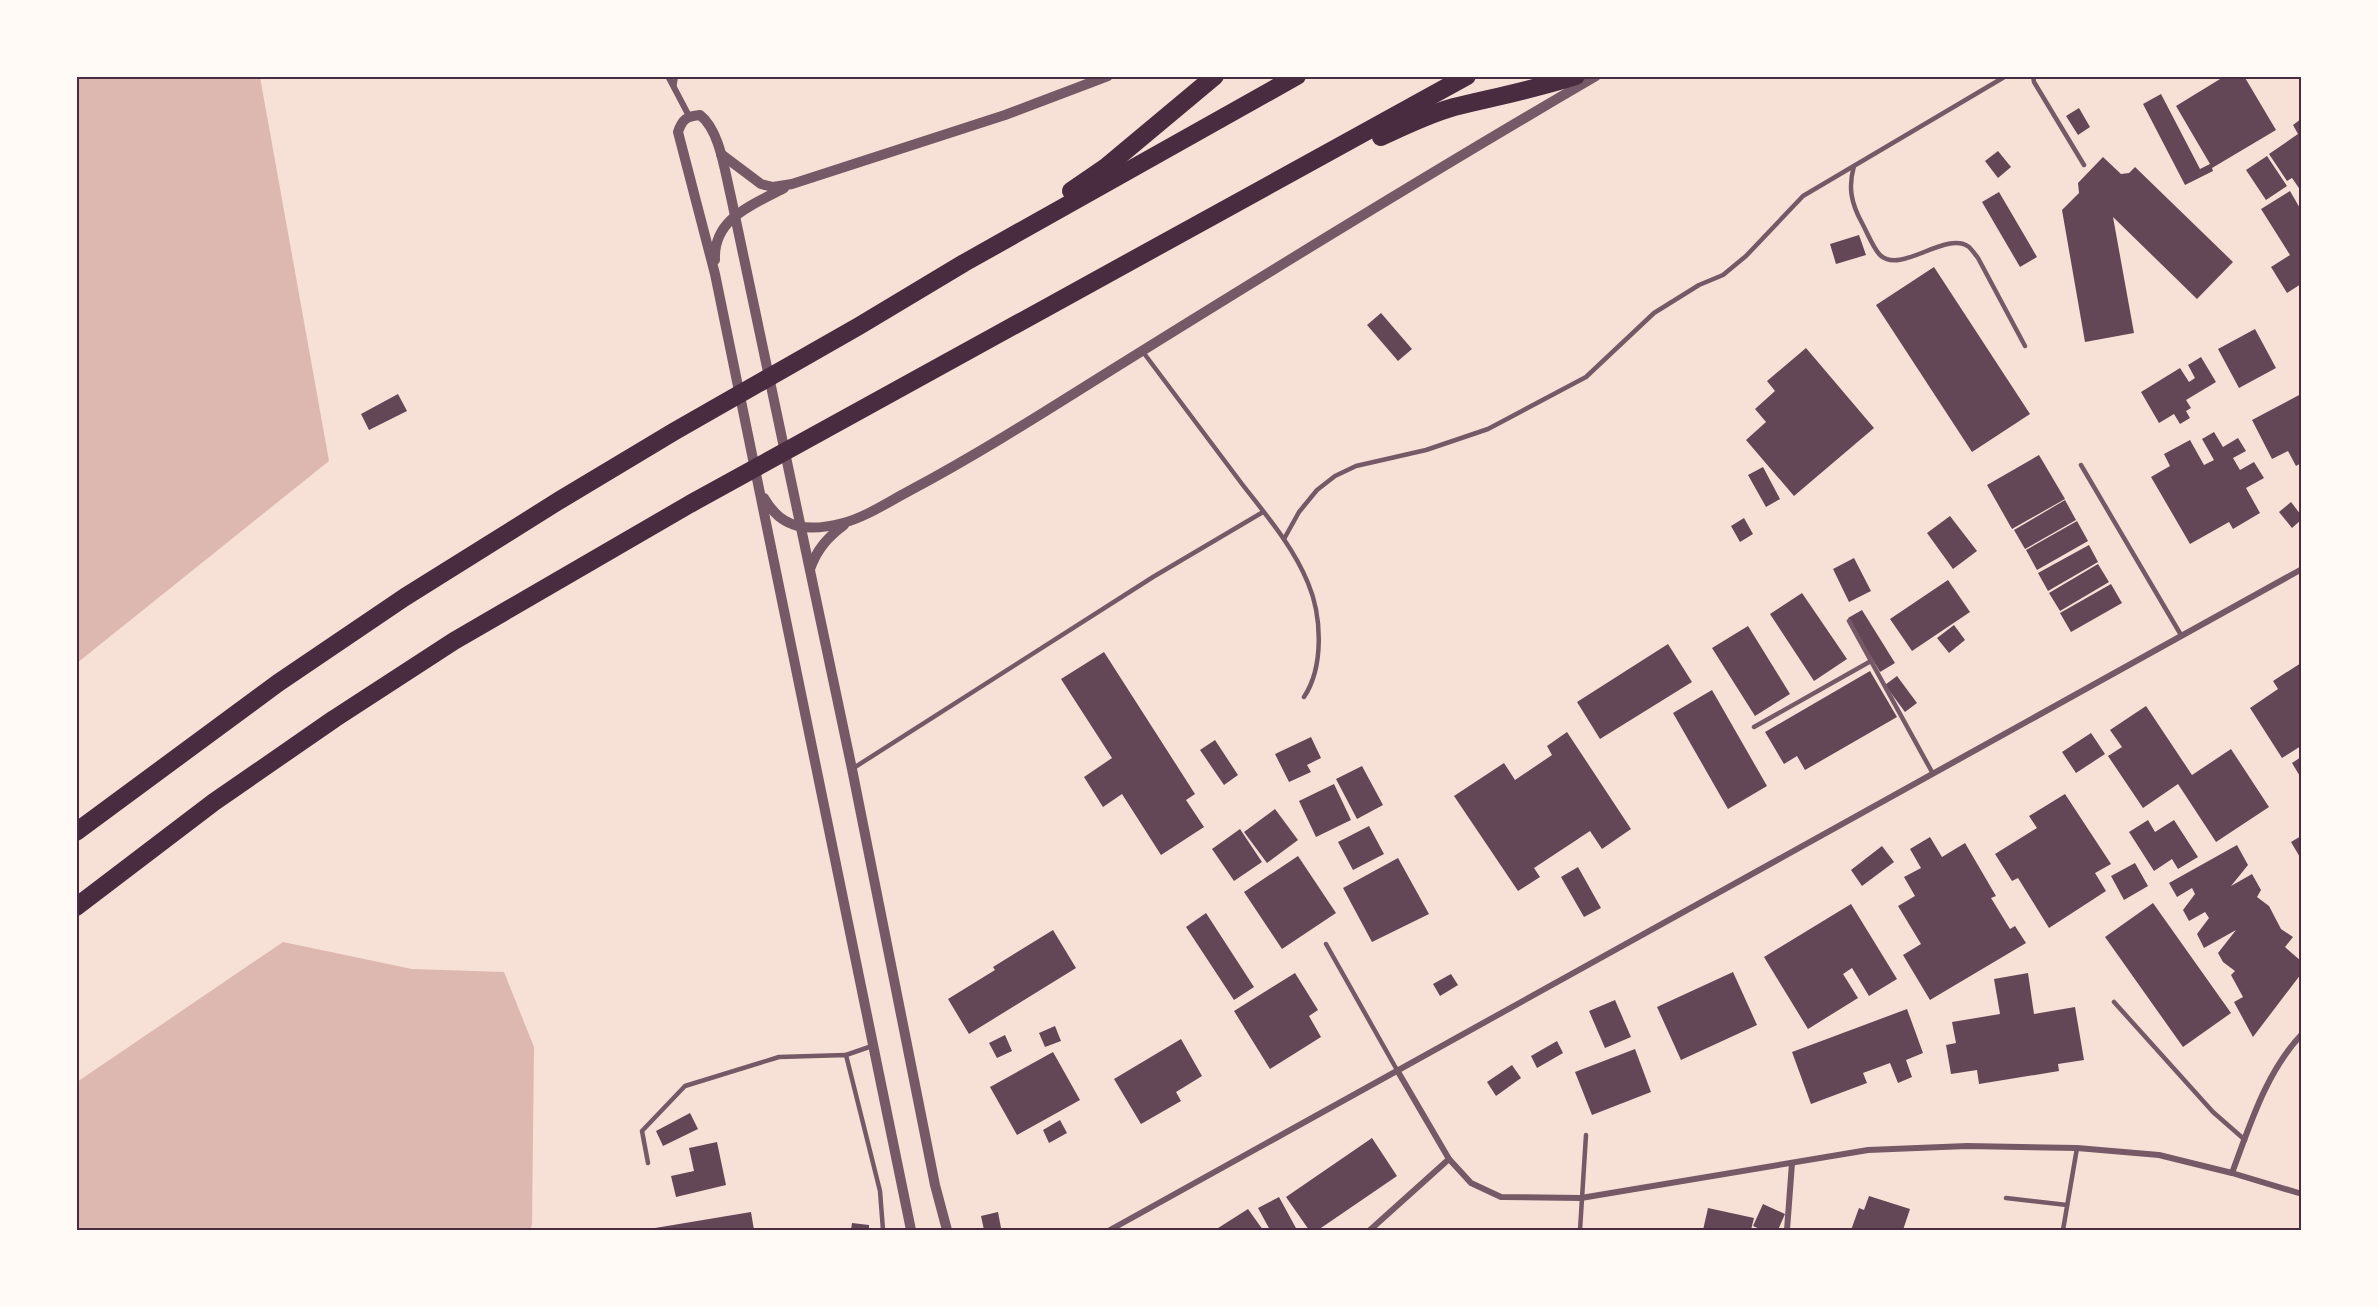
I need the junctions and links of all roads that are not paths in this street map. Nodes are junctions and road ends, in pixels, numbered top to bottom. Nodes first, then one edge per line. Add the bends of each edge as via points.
1 (668, 76) edge
2 (676, 76) edge
3 (1108, 76) edge
4 (1215, 76) edge
5 (1297, 76) edge
6 (1467, 76) edge
7 (1576, 76) edge
8 (1596, 76) edge
9 (2006, 76) edge
10 (2033, 76) edge
11 (674, 88) junction
12 (689, 116) junction
13 (720, 154) junction
14 (1854, 165) junction
15 (2084, 165) dead end
16 (792, 184) junction
17 (1225, 211) junction
18 (735, 215) junction
19 (964, 263) junction
20 (715, 274) junction
21 (2025, 346) dead end
22 (1142, 351) junction
23 (2081, 465) dead end
24 (759, 490) junction
25 (1263, 512) junction
26 (846, 522) junction
27 (802, 527) junction
28 (1284, 539) junction
29 (2301, 568) edge
30 (809, 572) junction
31 (1849, 621) dead end
32 (2181, 635) junction
33 (1871, 661) junction
34 (1304, 697) dead end
35 (1754, 727) dead end
36 (852, 770) junction
37 (1932, 772) junction
38 (76, 832) edge
39 (76, 907) edge
40 (1326, 944) dead end
41 (2114, 1002) dead end
42 (2301, 1034) edge
43 (873, 1045) junction
44 (846, 1055) junction
45 (1397, 1070) junction
46 (1586, 1135) dead end
47 (2245, 1140) junction
48 (2077, 1148) junction
49 (1449, 1159) junction
50 (648, 1163) dead end
51 (1792, 1163) junction
52 (2232, 1173) junction
53 (2301, 1194) edge
54 (1581, 1198) junction
55 (2006, 1198) dead end
56 (2067, 1205) junction
57 (883, 1230) edge
58 (911, 1230) edge
59 (947, 1230) edge
60 (1110, 1230) edge
61 (1370, 1230) edge
62 (1580, 1230) edge
63 (1787, 1230) edge
64 (2063, 1230) edge

1 - 11 street
2 - 11 lane
3 - 16 street via 911,147
4 - 19 highway via 1106,167
5 - 19 highway
6 - 17 highway
7 - 17 highway via 1425,117
8 - 22 street
9 - 14 lane
10 - 15 lane
11 - 12 street
12 - 13 street via 700,115 709,122
12 - 20 street via 681,121 678,132
13 - 16 street via 761,184
13 - 18 street
14 - 21 lane via 1851,195 1857,214 1881,255 1901,260 1955,243 1968,246
14 - 28 lane via 1803,196 1723,275 1654,313 1586,377 1488,429 1426,450 1356,466 1335,476 1299,512
16 - 18 street
17 - 39 highway via 690,504 454,641 214,802
18 - 20 street via 719,235 714,250
18 - 27 street
19 - 38 highway via 675,431 405,597 278,683
20 - 24 street
22 - 25 lane
22 - 26 street via 974,456
23 - 32 lane
24 - 27 street via 775,515 790,525
24 - 43 street
25 - 28 lane
25 - 36 lane via 1153,577
26 - 27 street
26 - 30 street via 817,552
27 - 30 street
28 - 34 lane via 1315,605 1317,660 1312,685
29 - 32 street
30 - 36 street
31 - 33 lane
32 - 37 street
33 - 35 lane
33 - 37 lane
36 - 59 street
37 - 45 street
40 - 45 lane
41 - 47 lane via 2213,1112
42 - 47 street via 2263,1093
43 - 44 lane
43 - 58 street
44 - 50 lane via 779,1057 685,1086 642,1131
44 - 57 lane via 880,1191
45 - 49 street
45 - 60 street
46 - 54 lane
47 - 52 street
48 - 51 street via 1967,1146 1868,1150
48 - 52 street via 2159,1155
48 - 56 lane
49 - 54 street via 1472,1183 1502,1197
49 - 61 street
51 - 54 street
51 - 63 street
52 - 53 street
54 - 62 lane
55 - 56 lane
56 - 64 lane

